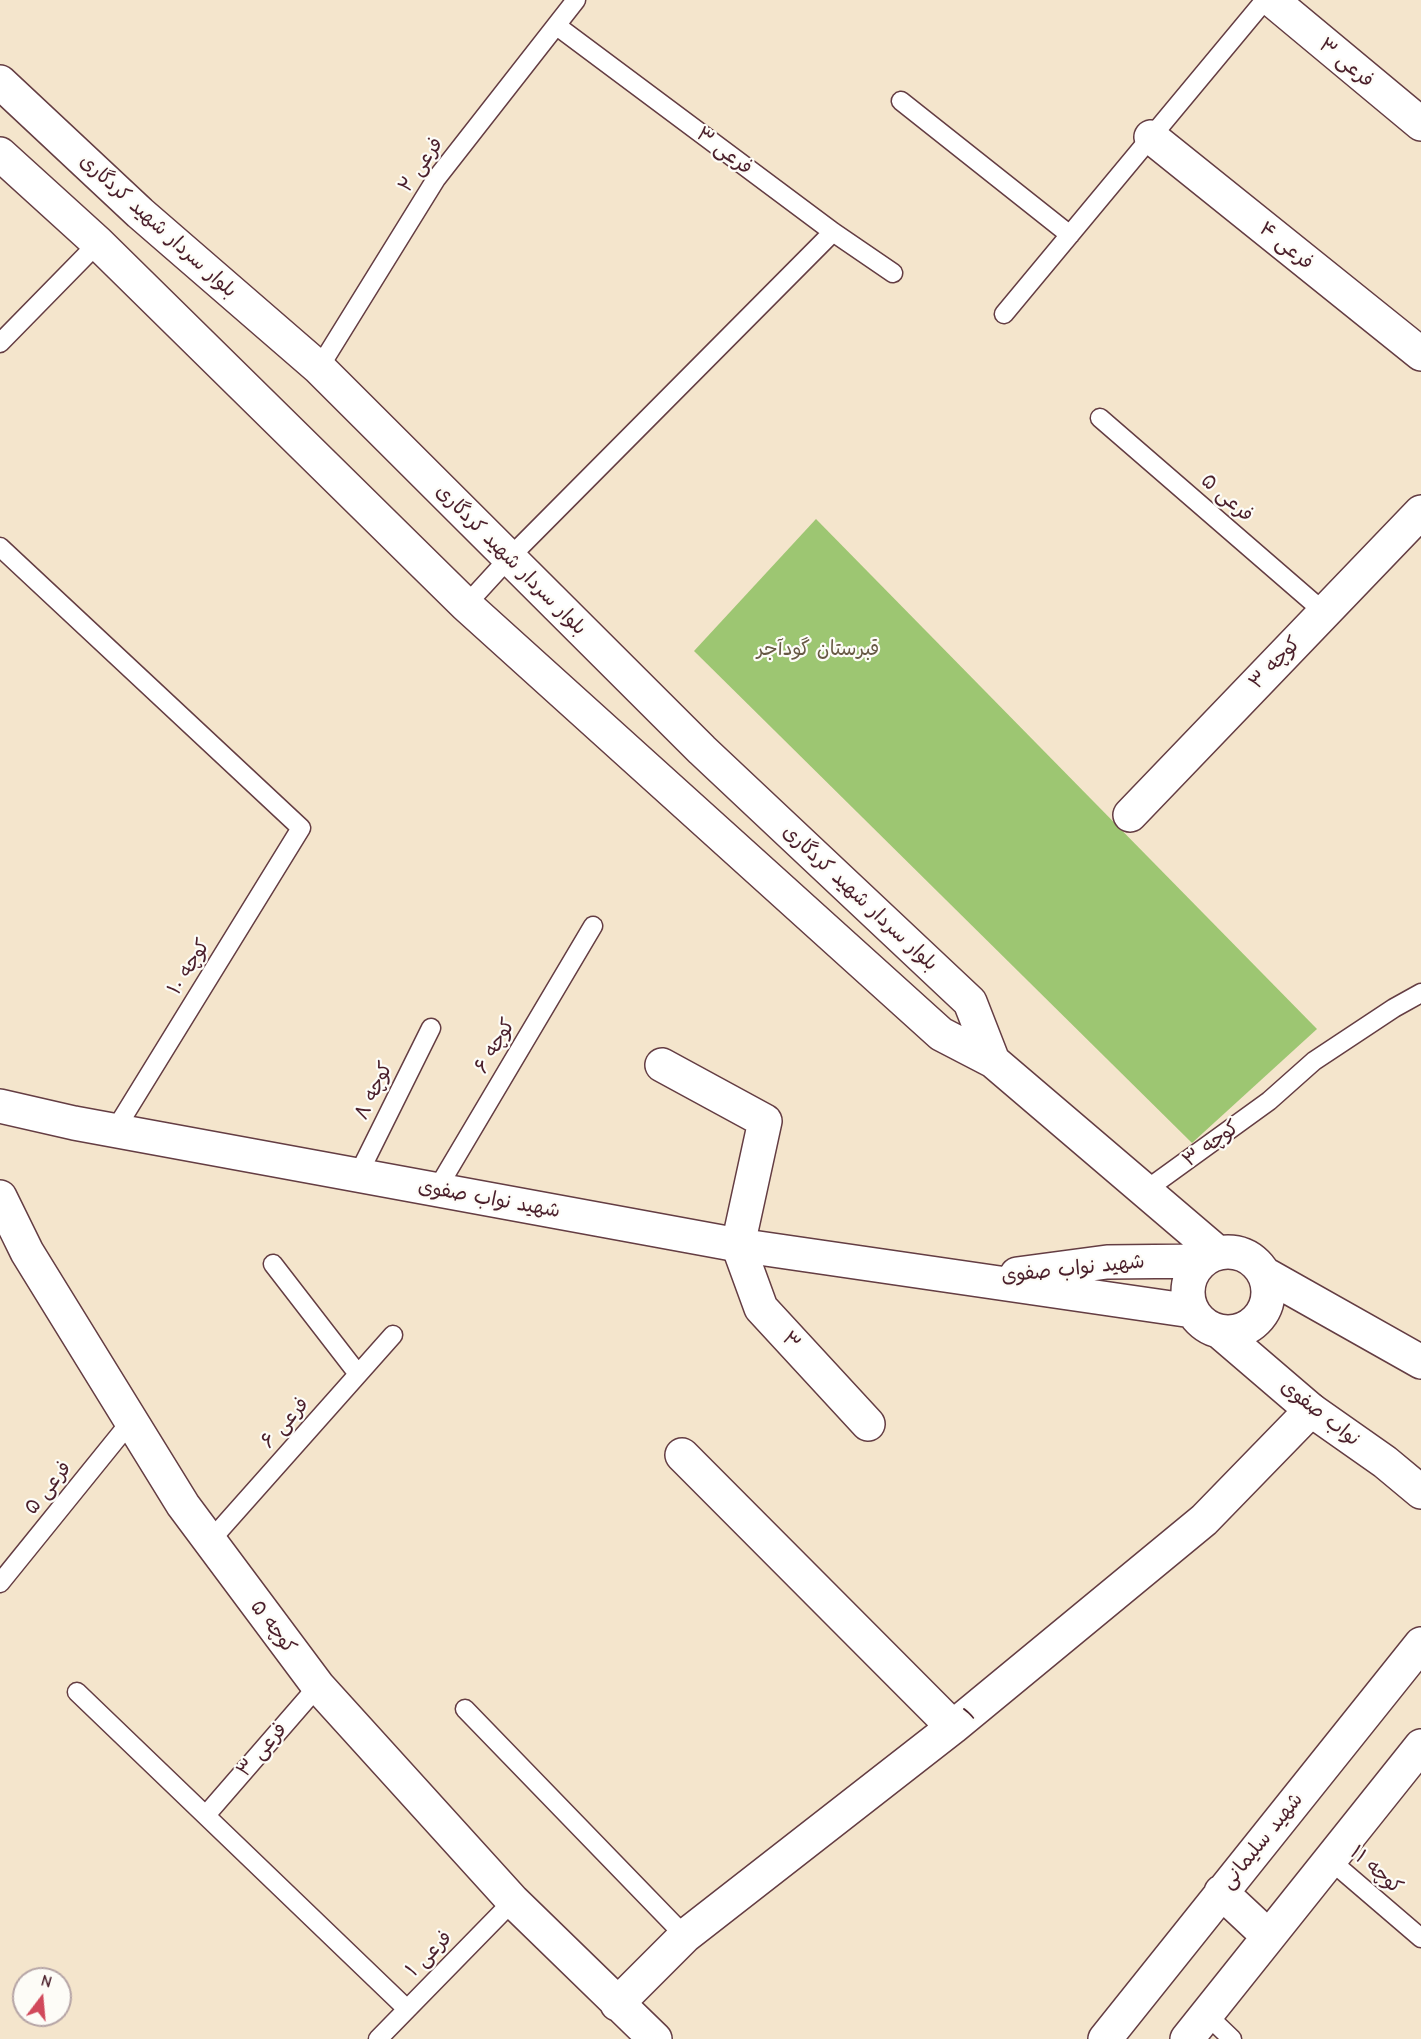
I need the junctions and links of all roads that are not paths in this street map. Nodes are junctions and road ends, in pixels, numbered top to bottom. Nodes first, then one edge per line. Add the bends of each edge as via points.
1 (576, 0) edge
2 (1265, 0) edge
3 (1272, 0) edge
4 (557, 26) junction
5 (4, 93) edge
6 (901, 101) dead end
7 (1421, 124) edge
8 (1151, 137) junction
9 (0, 154) edge
10 (833, 232) junction
11 (1070, 235) junction
12 (98, 243) junction
13 (894, 273) dead end
14 (1005, 314) dead end
15 (0, 344) edge
16 (1421, 354) edge
17 (319, 368) junction
18 (1100, 418) dead end
19 (1421, 512) edge
20 (0, 548) edge
21 (509, 558) junction
22 (466, 605) junction
23 (1324, 612) junction
24 (1130, 814) dead end
25 (593, 926) dead end
26 (1421, 993) edge
27 (431, 1028) dead end
28 (993, 1061) junction
29 (662, 1065) dead end
30 (0, 1106) edge
31 (115, 1130) junction
32 (358, 1174) junction
33 (437, 1189) junction
34 (1146, 1190) junction
35 (0, 1197) edge
36 (738, 1245) junction
37 (1210, 1257) junction
38 (273, 1264) dead end
39 (1265, 1274) junction
40 (980, 1279) junction
41 (1192, 1311) junction
42 (1220, 1332) junction
43 (393, 1335) dead end
44 (1421, 1362) edge
45 (358, 1374) junction
46 (1311, 1410) junction
47 (131, 1421) junction
48 (868, 1424) dead end
49 (682, 1455) dead end
50 (1421, 1492) edge
51 (210, 1541) junction
52 (0, 1583) edge
53 (1421, 1644) edge
54 (318, 1686) junction
55 (77, 1692) dead end
56 (465, 1709) dead end
57 (953, 1727) junction
58 (1421, 1746) edge
59 (206, 1815) junction
60 (1330, 1860) junction
61 (1221, 1892) junction
62 (513, 1902) junction
63 (685, 1936) junction
64 (1268, 1936) junction
65 (1421, 1938) edge
66 (617, 2004) junction
67 (407, 2009) junction
68 (1196, 2027) edge
69 (378, 2039) edge
70 (655, 2039) edge
71 (1105, 2039) edge
72 (1232, 2039) edge

1 - 4 lane, فرعی ۲
2 - 8 lane
3 - 7 street, فرعی ۳
4 - 10 lane, فرعی ۳
4 - 17 lane, فرعی ۲ via 436,179
5 - 17 street, بلوار سردار شهید کردگاری
6 - 11 lane
8 - 11 lane
8 - 16 street, فرعی ۴
9 - 12 street, بلوار سردار شهید کردگاری
10 - 13 lane, فرعی ۳
10 - 21 lane
11 - 14 lane
12 - 15 lane
12 - 22 street, بلوار سردار شهید کردگاری
17 - 21 street, بلوار سردار شهید کردگاری
18 - 23 lane, فرعی ۵
19 - 23 street, کوچه ۳
20 - 31 lane, کوچه ۱۰ via 301,828
21 - 22 lane
21 - 28 street, بلوار سردار شهید کردگاری via 702,750 970,1002
22 - 28 street, بلوار سردار شهید کردگاری via 940,1034
23 - 24 street, کوچه ۳
25 - 33 lane, کوچه ۶
26 - 34 lane, کوچه ۳ via 1314,1061 1269,1101
27 - 32 lane, کوچه ۸
28 - 34 street, بلوار سردار شهید کردگاری
29 - 36 street via 765,1121
30 - 31 street, شهید نواب صفوی
31 - 32 street, شهید نواب صفوی
32 - 33 street, شهید نواب صفوی
33 - 36 street, شهید نواب صفوی
34 - 37 street, بلوار سردار شهید کردگاری
35 - 47 street, کوچه ۵ via 27,1252
36 - 40 street, شهید نواب صفوی
36 - 48 street, ۳ via 761,1308
37 - 39 street via 1237,1252 1253,1260
37 - 40 street, شهید نواب صفوی via 1107,1262
37 - 41 street via 1191,1275 1187,1293
38 - 45 lane
39 - 42 street via 1269,1292 1266,1310 1255,1324 1238,1332
39 - 44 street
40 - 41 street, شهید نواب صفوی
41 - 42 street via 1203,1325
42 - 46 street, نواب صفوی
43 - 45 lane, فرعی ۶
45 - 51 lane, فرعی ۶
46 - 50 street, نواب صفوی
46 - 57 street, ۱ via 1204,1520
47 - 51 street, کوچه ۵
47 - 52 lane, فرعی ۵
49 - 57 street
51 - 54 street, کوچه ۵
53 - 61 street, شهید سلیمانی
54 - 59 lane, فرعی ۳
54 - 62 street, کوچه ۵
55 - 59 lane
56 - 63 lane
57 - 63 street, ۱
58 - 60 street
59 - 67 lane
60 - 64 street
60 - 65 lane, کوچه ۱۱
61 - 64 street
61 - 71 street, شهید سلیمانی
62 - 66 street, کوچه ۵
62 - 67 lane, فرعی ۱
63 - 66 street, ۱
64 - 68 street
66 - 70 street, کوچه ۵
67 - 69 lane, فرعی ۱
68 - 72 lane

